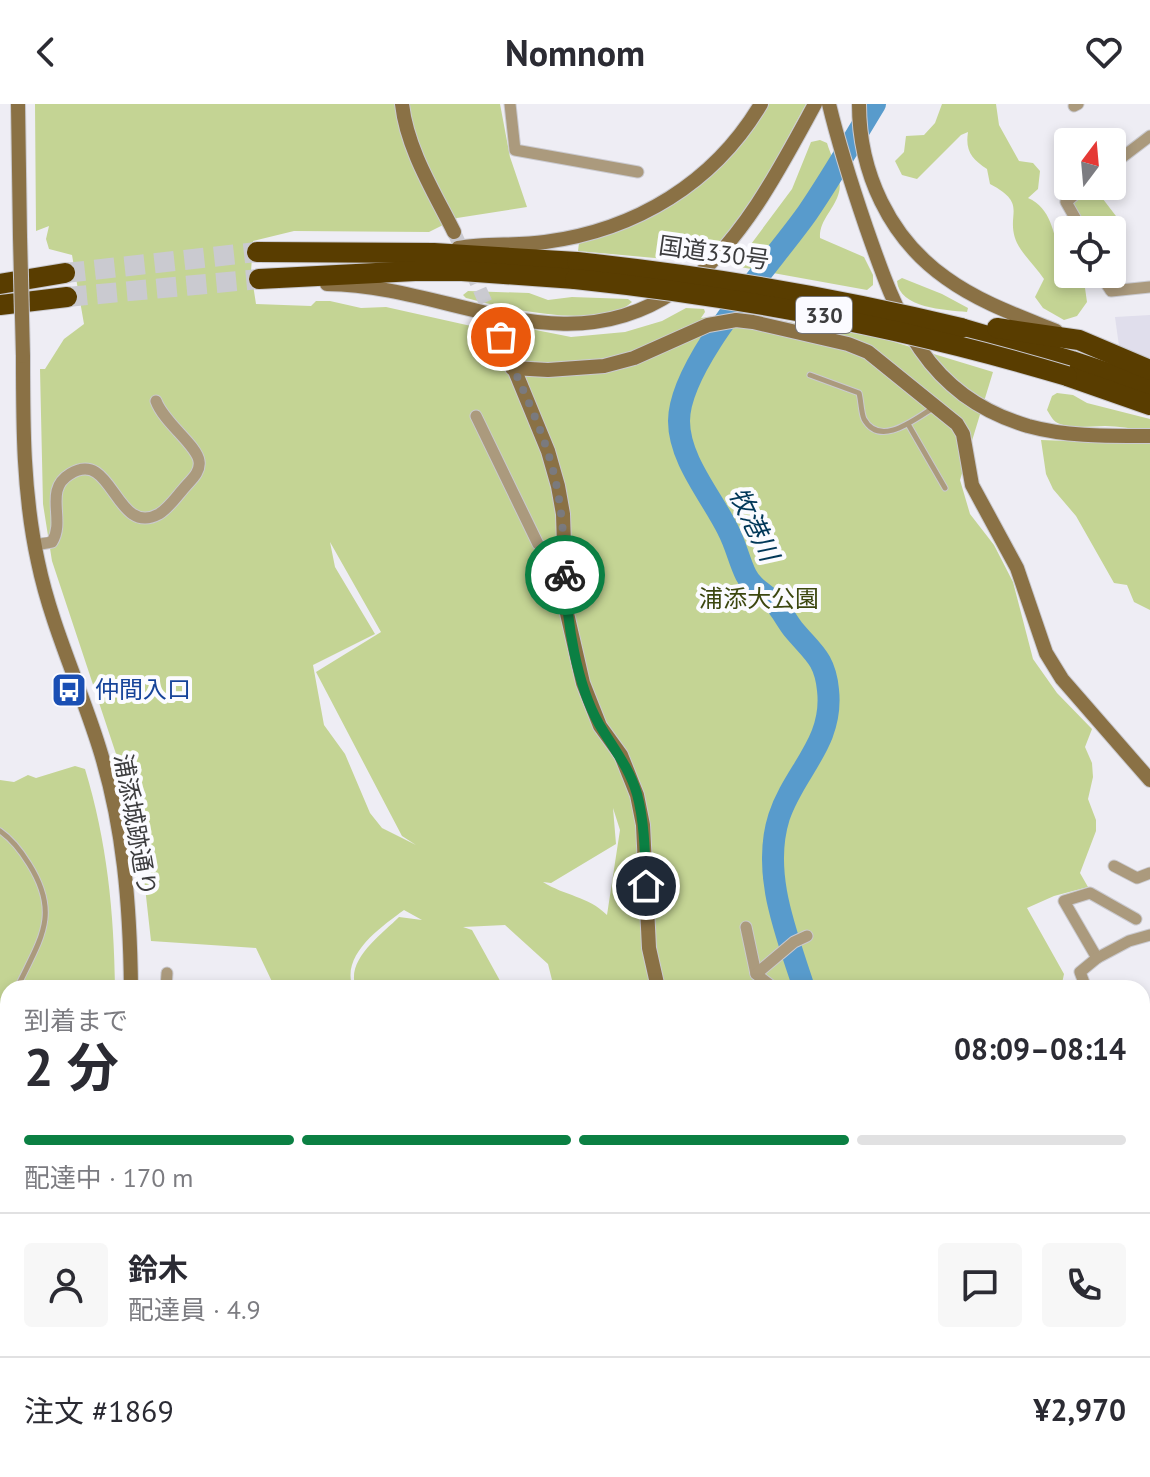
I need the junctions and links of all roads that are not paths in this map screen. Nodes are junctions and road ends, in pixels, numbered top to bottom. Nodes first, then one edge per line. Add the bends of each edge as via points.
1 (18, 104) edge
2 (402, 104) edge
3 (510, 104) edge
4 (761, 104) edge
5 (815, 104) edge
6 (829, 104) edge
7 (859, 104) edge
8 (1150, 136) edge
9 (1126, 154) edge
10 (638, 172) dead end
11 (454, 232) tunnel mouth
12 (257, 252) tunnel mouth
13 (434, 253) junction
14 (576, 270) junction
15 (65, 273) tunnel mouth
16 (259, 279) joint
17 (0, 284) edge
18 (1150, 287) edge
19 (1109, 288) edge
20 (67, 297) tunnel mouth
21 (0, 305) edge
22 (961, 328) junction
23 (501, 337) tunnel mouth
24 (1079, 340) junction
25 (512, 368) junction
26 (1070, 368) junction
27 (1150, 370) edge
28 (810, 375) dead end
29 (1150, 387) edge
30 (156, 401) dead end
31 (937, 405) junction
32 (1150, 405) edge
33 (476, 416) dead end
34 (908, 424) junction
35 (1150, 436) edge
36 (945, 488) dead end
37 (35, 545) junction
38 (564, 553) junction
39 (1150, 780) edge
40 (0, 831) edge
41 (1114, 866) dead end
42 (1150, 873) edge
43 (1136, 919) dead end
44 (746, 927) dead end
45 (1150, 935) edge
46 (807, 936) dead end
47 (1097, 958) junction
48 (758, 971) junction
49 (167, 973) dead end
50 (20, 980) edge
51 (131, 980) edge
52 (167, 980) edge
53 (656, 980) edge
54 (766, 980) edge
55 (1083, 980) edge

1 - 37 main road, 浦添城跡通り, bridge via 24,460
2 - 11 main road via 407,131
3 - 10 street via 515,150
4 - 13 main road via 701,177 630,220 562,240
5 - 16 main road via 761,200 718,255 669,296 617,319 548,324 387,289
6 - 35 main road via 884,280 919,350 941,375 998,415 1053,432
7 - 24 main road via 871,180 914,250 975,296
8 - 9 street
12 - 13 highway, 国道330号 / 330
13 - 14 highway, 国道330号 / 330
14 - 16 highway, 国道330号 / 330
14 - 22 highway, 国道330号 / 330, bridge via 689,274 806,293
14 - 26 highway, 国道330号 / 330, bridge via 845,318
15 - 17 highway
18 - 19 street
20 - 21 highway
22 - 24 highway, 330 via 1014,329
22 - 26 highway, 国道330号 / 330
23 - 25 main road
24 - 27 highway
25 - 31 main road via 604,366 708,325 736,320 868,352
25 - 38 main road via 548,451 563,514
26 - 29 highway, 国道330号 / 330
26 - 32 highway, 国道330号 / 330
28 - 34 lane via 859,393 864,418 874,429 897,431
30 - 37 street via 197,455 194,478 164,510 141,517 126,511 98,473 75,471 56,492 57,533 52,542
31 - 34 lane
31 - 39 main road via 963,434 972,485 1017,568 1046,653 1062,679
33 - 38 street via 538,544
34 - 36 lane
37 - 51 main road, 浦添城跡通り via 116,811 127,890
38 - 53 main road via 566,609 583,683 637,795
40 - 50 lane via 22,853 46,902 45,923
41 - 42 street via 1137,878
43 - 47 street via 1090,893 1064,901
44 - 48 street
45 - 47 street
46 - 48 street
47 - 55 street via 1080,972
48 - 54 street
49 - 52 street

